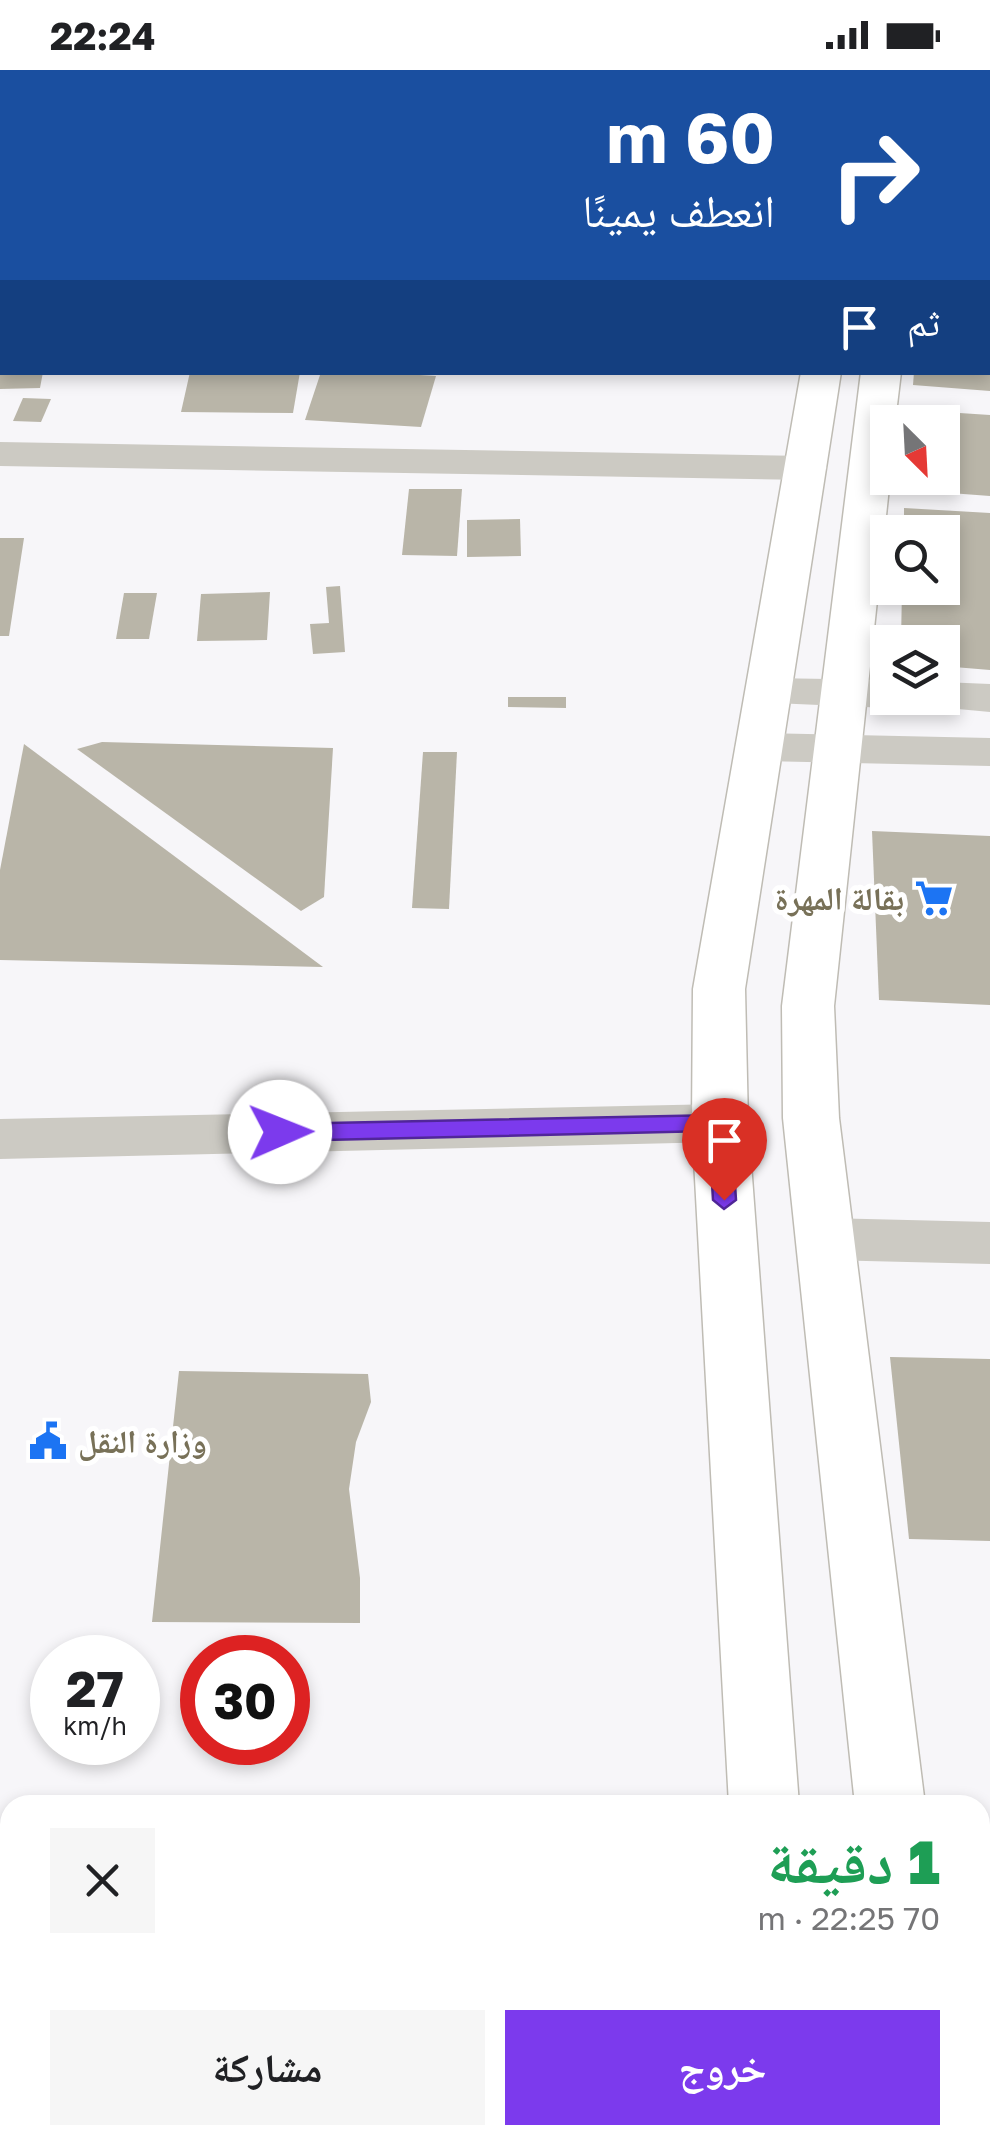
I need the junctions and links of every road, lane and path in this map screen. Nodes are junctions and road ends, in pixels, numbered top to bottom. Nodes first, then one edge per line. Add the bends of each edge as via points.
1 (821, 375) edge
2 (881, 375) edge
3 (0, 454) edge
4 (806, 468) junction
5 (769, 692) junction
6 (864, 694) edge
7 (960, 697) edge
8 (990, 698) edge
9 (759, 746) junction
10 (835, 748) junction
11 (990, 752) edge
12 (720, 1123) junction
13 (0, 1139) edge
14 (826, 1239) junction
15 (990, 1243) edge
16 (763, 1795) edge
17 (889, 1795) edge

1 - 4 main road
2 - 6 main road
3 - 4 street
4 - 5 main road
5 - 6 street
5 - 9 main road
6 - 10 main road
7 - 8 street
9 - 10 street
9 - 12 main road via 719,989
10 - 11 street
10 - 14 main road via 808,1006
12 - 13 street
12 - 16 main road
14 - 15 street
14 - 17 main road

